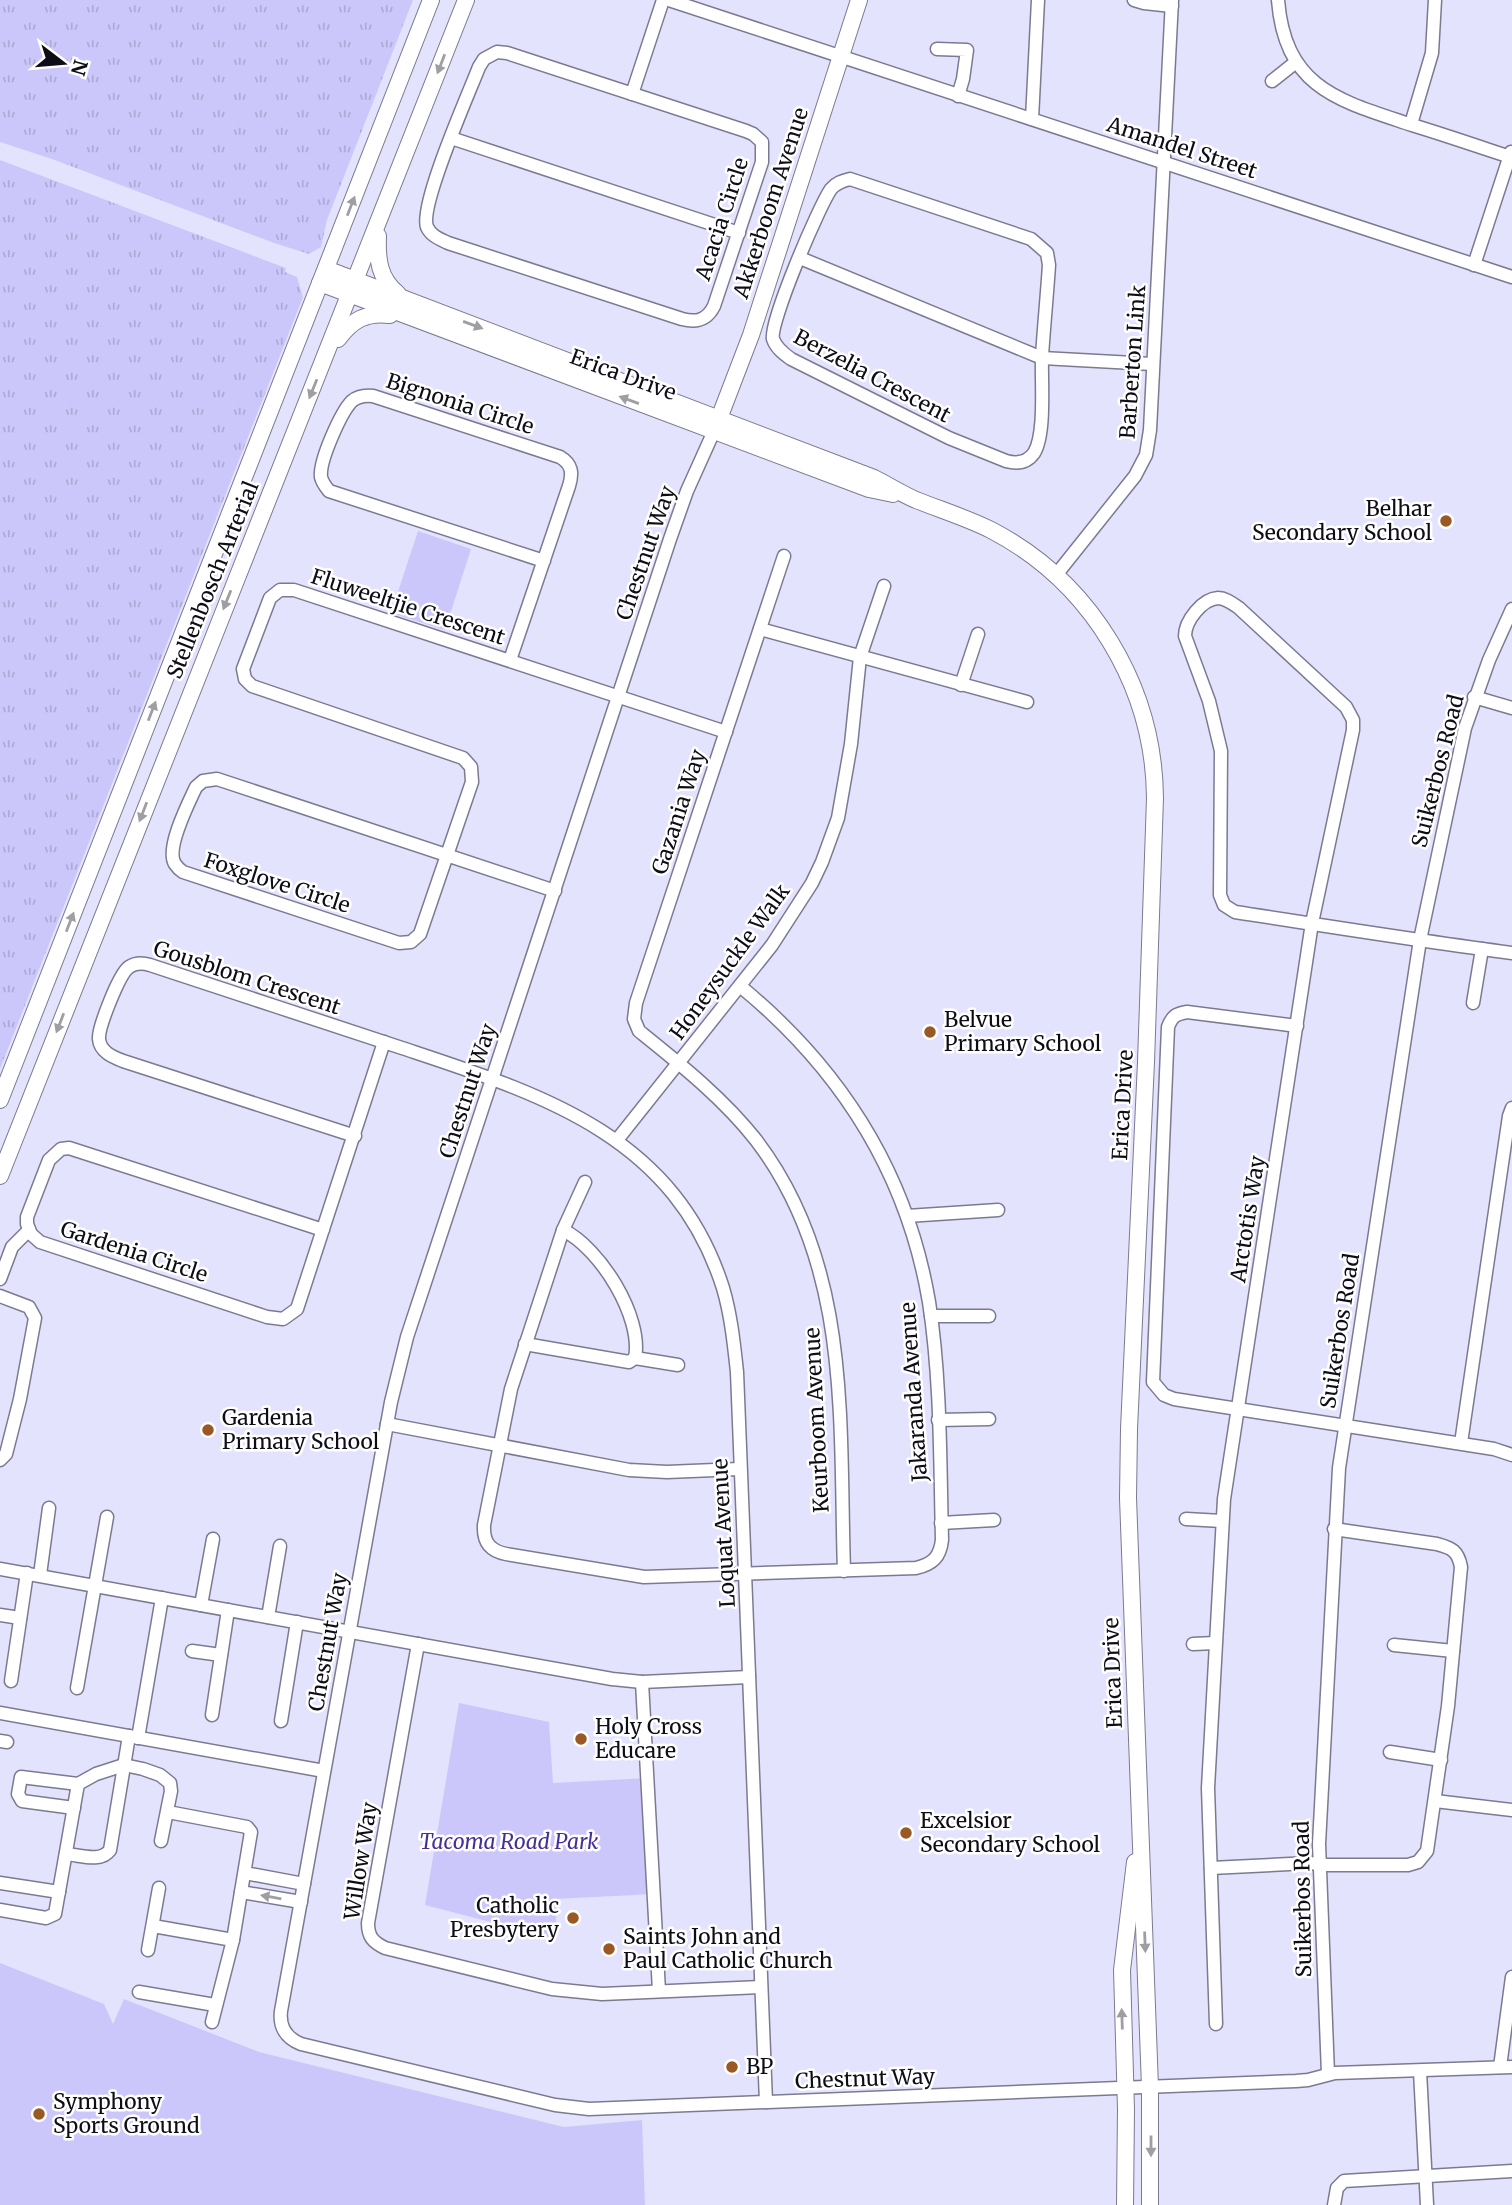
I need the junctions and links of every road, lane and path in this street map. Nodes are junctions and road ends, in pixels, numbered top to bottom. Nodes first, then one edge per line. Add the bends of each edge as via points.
1 (430, 0) edge
2 (466, 0) edge
3 (663, 0) edge
4 (669, 0) edge
5 (859, 0) edge
6 (1038, 0) edge
7 (1134, 0) edge
8 (1278, 0) edge
9 (1435, 0) edge
10 (1172, 3) edge
11 (937, 49) dead end
12 (840, 57) junction
13 (1296, 62) junction
14 (1272, 80) dead end
15 (632, 94) junction
16 (958, 96) junction
17 (1032, 119) junction
18 (1411, 124) junction
19 (451, 138) junction
20 (1511, 154) edge
21 (1165, 163) junction
22 (379, 224) junction
23 (739, 233) junction
24 (800, 258) junction
25 (1474, 265) junction
26 (323, 276) junction
27 (1512, 277) edge
28 (353, 288) junction
29 (409, 302) junction
30 (410, 318) junction
31 (1042, 358) junction
32 (325, 359) junction
33 (1152, 364) junction
34 (717, 425) junction
35 (784, 556) dead end
36 (544, 561) junction
37 (1056, 576) junction
38 (884, 586) dead end
39 (1512, 609) edge
40 (760, 629) junction
41 (978, 634) dead end
42 (860, 657) junction
43 (510, 660) junction
44 (961, 685) junction
45 (619, 696) junction
46 (1474, 697) junction
47 (1027, 702) dead end
48 (1512, 708) edge
49 (726, 732) junction
50 (447, 855) junction
51 (555, 891) junction
52 (1312, 923) junction
53 (1420, 940) junction
54 (1482, 949) junction
55 (1512, 953) edge
56 (740, 986) junction
57 (1473, 1003) dead end
58 (1297, 1026) junction
59 (384, 1042) junction
60 (679, 1064) junction
61 (492, 1079) junction
62 (0, 1100) edge
63 (1512, 1108) edge
64 (355, 1136) junction
65 (617, 1140) junction
66 (0, 1176) edge
67 (585, 1182) dead end
68 (998, 1210) dead end
69 (907, 1216) junction
70 (29, 1230) junction
71 (323, 1230) junction
72 (563, 1230) junction
73 (0, 1279) edge
74 (0, 1296) edge
75 (931, 1316) junction
76 (989, 1316) dead end
77 (525, 1344) junction
78 (635, 1358) junction
79 (678, 1365) dead end
80 (1238, 1408) junction
81 (938, 1419) junction
82 (989, 1419) dead end
83 (387, 1424) junction
84 (1345, 1425) junction
85 (1461, 1443) junction
86 (499, 1446) junction
87 (1512, 1455) edge
88 (0, 1460) edge
89 (739, 1469) junction
90 (49, 1508) dead end
91 (107, 1517) dead end
92 (1186, 1519) dead end
93 (994, 1520) dead end
94 (1222, 1521) junction
95 (941, 1523) junction
96 (1334, 1529) junction
97 (213, 1539) dead end
98 (280, 1546) dead end
99 (0, 1569) edge
100 (844, 1571) junction
101 (33, 1574) junction
102 (745, 1574) junction
103 (95, 1585) junction
104 (162, 1598) junction
105 (201, 1605) junction
106 (228, 1610) junction
107 (0, 1615) edge
108 (268, 1617) junction
109 (20, 1618) junction
110 (297, 1622) junction
111 (349, 1631) junction
112 (1215, 1643) junction
113 (418, 1644) junction
114 (1193, 1644) dead end
115 (1394, 1645) dead end
116 (192, 1651) dead end
117 (1453, 1651) junction
118 (221, 1655) junction
119 (749, 1677) junction
120 (11, 1681) dead end
121 (642, 1682) junction
122 (77, 1688) dead end
123 (0, 1713) edge
124 (212, 1715) dead end
125 (281, 1721) dead end
126 (134, 1737) junction
127 (1390, 1752) dead end
128 (1441, 1760) junction
129 (124, 1765) junction
130 (324, 1771) junction
131 (78, 1784) junction
132 (1435, 1801) junction
133 (74, 1808) junction
134 (1512, 1811) edge
135 (168, 1812) junction
136 (1140, 1829) junction
137 (161, 1841) dead end
138 (66, 1854) junction
139 (1319, 1864) junction
140 (1211, 1868) junction
141 (245, 1873) junction
142 (0, 1882) edge
143 (304, 1884) junction
144 (159, 1888) dead end
145 (59, 1892) junction
146 (242, 1892) junction
147 (300, 1902) junction
148 (0, 1910) edge
149 (153, 1926) junction
150 (233, 1940) junction
151 (148, 1950) dead end
152 (1512, 1977) edge
153 (761, 1987) junction
154 (659, 1991) junction
155 (139, 1992) dead end
156 (215, 2006) junction
157 (212, 2022) dead end
158 (1216, 2024) dead end
159 (1506, 2067) edge
160 (1420, 2071) junction
161 (1328, 2074) junction
162 (1125, 2087) junction
163 (1150, 2087) junction
164 (766, 2102) junction
165 (1512, 2171) edge
166 (1426, 2176) junction
167 (1125, 2205) edge
168 (1150, 2205) edge
169 (1334, 2205) edge
170 (1427, 2205) edge

26 -> 1 main road, Stellenbosch Arterial
2 -> 22 main road, Stellenbosch Arterial
3 - 15 street
4 - 12 street, Amandel Street
5 - 12 main road, Akkerboom Avenue
6 - 17 street
7 - 10 street
8 - 13 street via 1282,29
9 - 18 street via 1432,54
10 - 21 street, Barberton Link
11 - 16 street via 967,50
12 - 16 street, Amandel Street
12 - 34 main road, Akkerboom Avenue via 751,335
13 - 14 street
13 - 18 street via 1336,98
15 - 19 street, Acacia Circle via 497,52 479,66
15 - 23 street, Acacia Circle via 753,134 762,142 762,162
16 - 17 street, Amandel Street
17 - 21 street, Amandel Street
18 - 20 street
19 - 23 street
19 - 23 street, Acacia Circle via 426,214 431,233 448,243 696,321 714,306
20 - 25 street
21 - 25 street, Amandel Street
21 - 33 street, Barberton Link
22 - 28 main road, Stellenbosch Arterial
22 - 29 main road via 381,274 388,286
24 - 31 street
24 - 31 street, Berzelia Crescent via 827,197 838,183 850,179 1031,239 1043,247 1049,265
24 - 31 street, Berzelia Crescent via 774,329 773,338 782,352 991,456 1021,463 1037,447
25 - 27 street, Amandel Street
26 - 28 main road, Erica Drive
62 -> 26 main road, Stellenbosch Arterial
28 - 29 main road, Erica Drive
28 - 30 main road, Erica Drive
28 - 32 main road, Stellenbosch Arterial
29 -> 34 main road, Erica Drive
30 - 32 main road via 379,314 359,318
34 -> 30 main road, Erica Drive
31 - 33 street
32 -> 66 main road, Stellenbosch Arterial
33 - 37 street, Barberton Link via 1146,455 1135,476
34 - 37 main road, Erica Drive via 874,478 989,529
34 - 45 street, Chestnut Way via 687,491
35 - 40 street, Gazania Way
36 - 36 street, Bignonia Circle via 329,491 321,479 323,464 350,404 373,396 565,460 571,477
36 - 43 street, Bignonia Circle
37 - 136 main road, Erica Drive via 1104,630 1129,676 1148,730 1155,782 1129,1429
38 - 42 street, Honeysuckle Walk
39 - 46 street, Suikerbos Road
40 - 42 street
40 - 49 street, Gazania Way
41 - 44 street
42 - 44 street
42 - 56 street, Honeysuckle Walk via 844,786 827,849 791,917
43 - 45 street, Fluweeltjie Crescent
43 - 50 street, Fluweeltjie Crescent via 286,589 270,598 243,669 252,686 463,758 471,767 472,782
44 - 47 street
45 - 49 street, Fluweeltjie Crescent
45 - 51 street, Chestnut Way
46 - 48 street
46 - 53 street, Suikerbos Road
49 - 60 street, Gazania Way via 636,1003 634,1019 639,1031
50 - 50 street, Foxglove Circle via 420,934 411,942 399,943 183,872 174,864 172,854 196,787 217,779
50 - 51 street, Foxglove Circle
51 - 61 street, Chestnut Way
52 - 52 street, Arctotis Way via 1235,912 1224,905 1220,895 1221,751 1199,668 1185,636 1190,619 1214,599 1222,598 1239,608 1346,708 1353,720
52 - 53 street
52 - 58 street, Arctotis Way
53 - 54 street
53 - 84 street, Suikerbos Road
54 - 55 street
54 - 57 street
56 - 60 street, Honeysuckle Walk
56 - 69 street, Jakaranda Avenue via 833,1080 883,1160
58 - 80 street, Arctotis Way
58 - 80 street via 1187,1012 1176,1015 1168,1027 1153,1382 1174,1399
59 - 61 street, Gousblom Crescent
59 - 64 street, Gardenia Circle
59 - 64 street, Gousblom Crescent via 143,963 123,973 101,1029 102,1047 114,1058
60 - 65 street, Honeysuckle Walk
60 - 100 street, Keurboom Avenue via 755,1139 790,1192 817,1256 833,1328 838,1382
61 - 65 street, Loquat Avenue via 562,1109
61 - 83 street, Chestnut Way via 407,1336
63 - 85 street
64 - 71 street, Gardenia Circle
65 - 89 street, Loquat Avenue via 661,1180 685,1212 700,1234 722,1287 737,1372
67 - 72 street
68 - 69 street
69 - 75 street, Jakaranda Avenue
70 - 71 street, Gardenia Circle via 27,1217 49,1160 69,1148
70 - 71 street, Gardenia Circle via 40,1242 278,1319 297,1309
70 - 73 street via 12,1247
72 - 77 street
72 - 78 street via 587,1245 612,1280 631,1326
74 - 88 street via 30,1307 35,1318 20,1399 6,1454
75 - 76 street
75 - 81 street, Jakaranda Avenue
77 - 78 street via 629,1362
77 - 86 street
78 - 79 street
80 - 84 street
80 - 94 street, Arctotis Way
81 - 82 street
81 - 95 street, Jakaranda Avenue
83 - 86 street
83 - 111 street, Chestnut Way
84 - 85 street
84 - 96 street, Suikerbos Road
85 - 87 street
86 - 89 street via 647,1472
86 - 102 street via 484,1532 493,1550 644,1577
89 - 102 street, Loquat Avenue
90 - 101 street
91 - 103 street
92 - 94 street
93 - 95 street
94 - 112 street, Arctotis Way
95 - 100 street, Jakaranda Avenue via 941,1547 929,1565
96 - 117 street via 1437,1544 1457,1554 1461,1567
96 - 139 street, Suikerbos Road
97 - 105 street
98 - 108 street
99 - 101 street
100 - 102 street
101 - 103 street
101 - 109 street
102 - 119 street, Loquat Avenue
103 - 104 street
103 - 122 street
104 - 105 street
104 - 126 street
105 - 106 street
106 - 108 street
106 - 118 street
107 - 109 street
108 - 110 street
109 - 120 street
110 - 111 street
110 - 125 street
111 - 113 street
111 - 130 street, Chestnut Way
112 - 114 street
112 - 140 street, Arctotis Way via 1208,1788
113 - 121 street
113 - 154 street, Willow Way via 368,1923 371,1939 385,1948 552,1989 603,1994
115 - 117 street
116 - 118 street
117 - 128 street
118 - 124 street
119 - 121 street
119 - 153 street, Loquat Avenue
121 - 154 street
123 - 126 street
126 - 129 street
126 - 130 street
127 - 128 street
128 - 132 street
129 - 131 street
129 - 135 street via 152,1772 170,1783
129 - 138 street via 110,1850 100,1858
130 - 143 street, Chestnut Way
131 - 133 street
131 - 133 street via 27,1776 20,1779 22,1801
132 - 134 street
132 - 139 street via 1427,1851 1418,1862
133 - 138 street
135 - 137 street
135 - 141 street via 247,1826 251,1837
162 -> 136 main road, Erica Drive via 1122,1969
136 -> 163 main road, Erica Drive
138 - 145 street
139 - 140 street
139 - 161 street, Suikerbos Road
140 - 158 street, Arctotis Way
141 - 143 street
141 - 146 street
142 - 145 street
143 - 147 street, Chestnut Way
144 - 149 street
145 - 148 street via 50,1919
147 -> 146 street
146 - 150 street
147 - 164 street, Chestnut Way via 280,2016 284,2032 296,2043 574,2107
149 - 150 street
149 - 151 street
150 - 156 street
152 - 159 street
153 - 154 street, Willow Way
153 - 164 street, Loquat Avenue
155 - 156 street
156 - 157 street
159 - 160 street, Chestnut Way
160 - 161 street, Chestnut Way
160 - 166 street
161 - 163 street, Chestnut Way via 1296,2081
162 - 163 street, Chestnut Way
162 - 164 street, Chestnut Way
162 - 167 main road, Erica Drive
163 -> 168 main road, Erica Drive
165 - 166 street
166 - 169 street via 1344,2181 1337,2188
166 - 170 street

